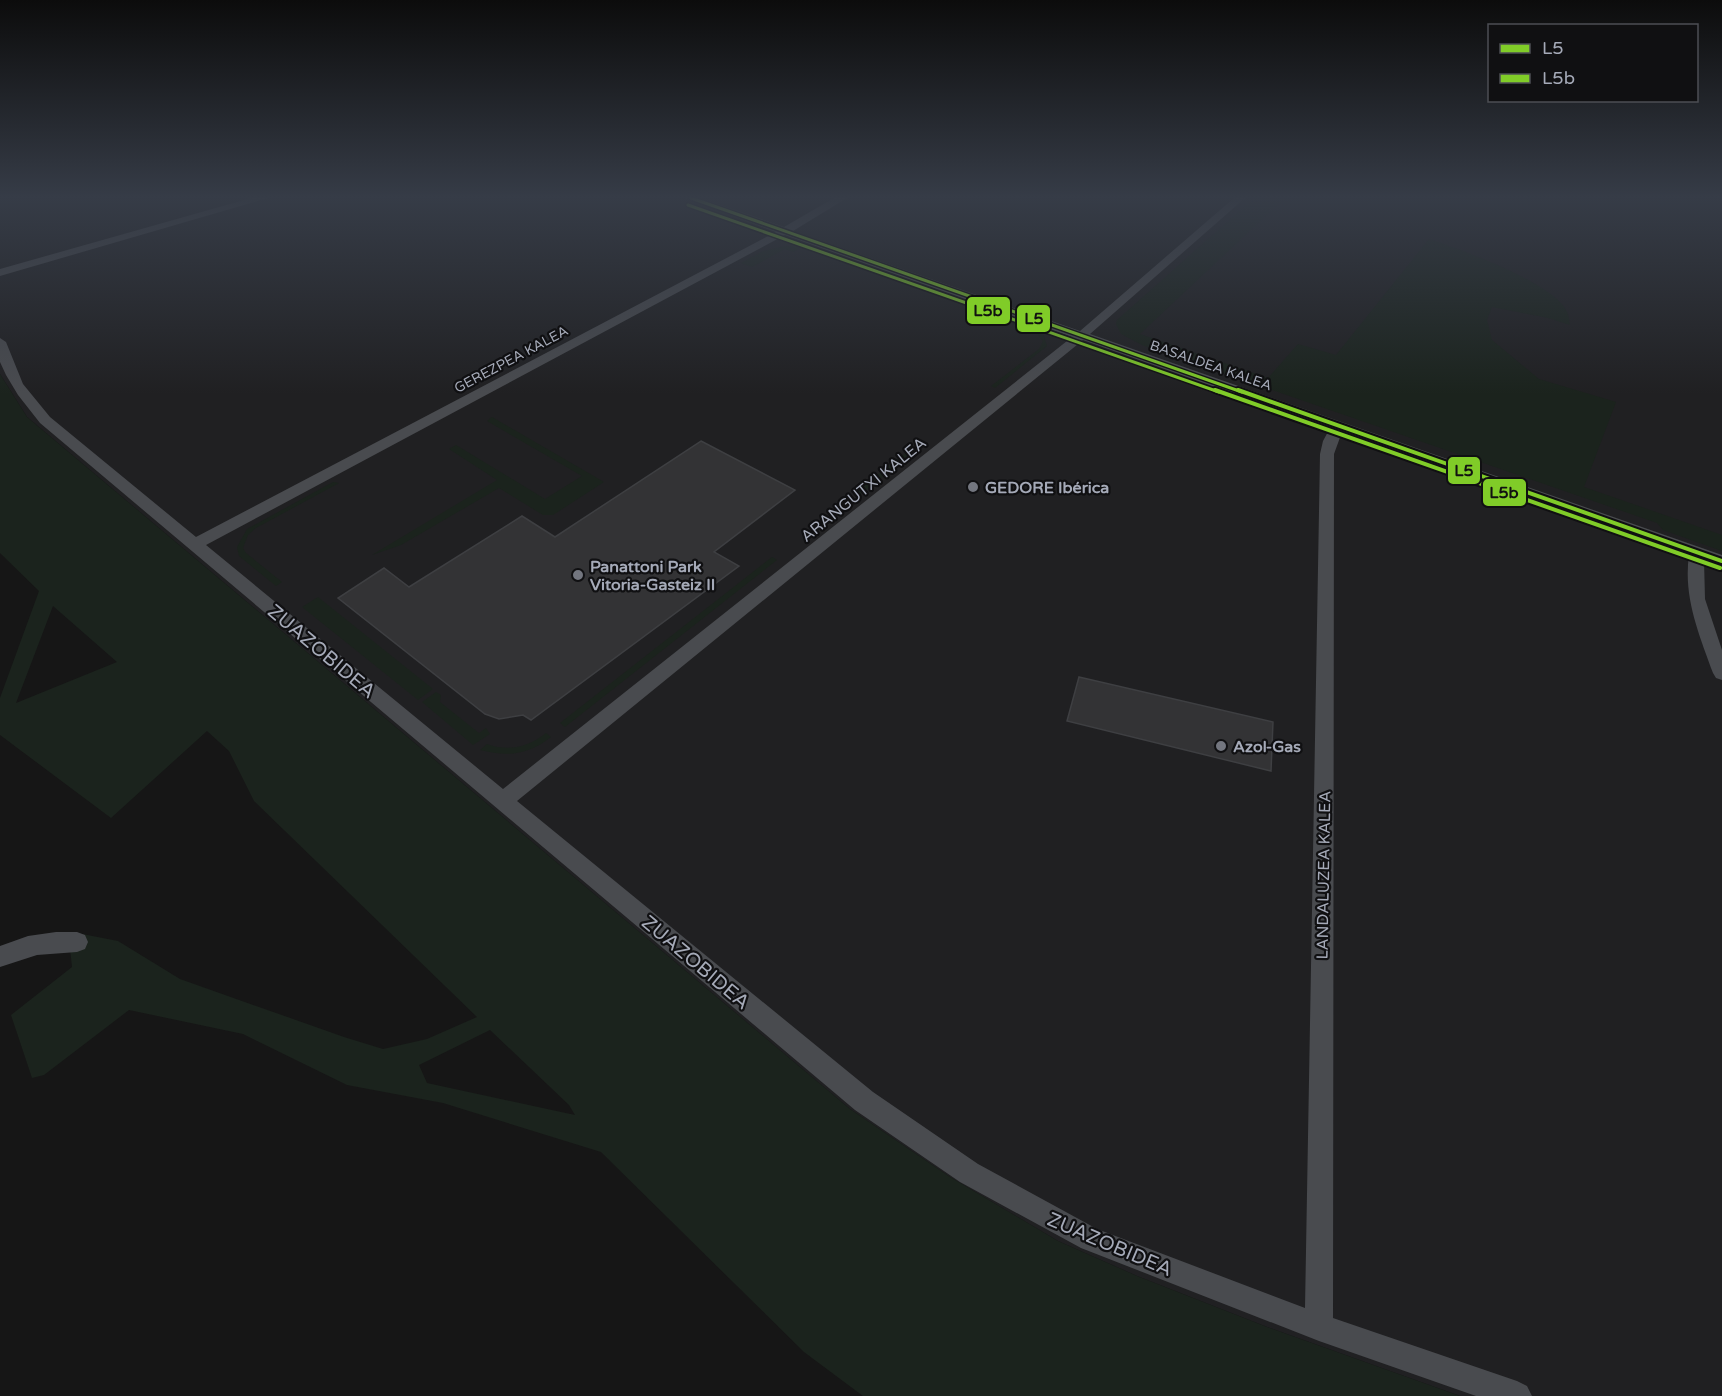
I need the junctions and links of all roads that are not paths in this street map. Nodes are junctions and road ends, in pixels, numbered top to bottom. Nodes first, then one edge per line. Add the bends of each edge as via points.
1 (35, 263) edge
2 (724, 263) edge
3 (877, 263) edge
4 (1165, 263) edge
5 (0, 273) edge
6 (1082, 335) junction
7 (0, 342) edge
8 (1339, 425) junction
9 (193, 545) junction
10 (1697, 552) junction
11 (1722, 561) edge
12 (1722, 673) edge
13 (503, 801) junction
14 (77, 942) dead end
15 (0, 957) edge
16 (1319, 1327) junction
17 (1517, 1396) edge

1 - 5 street
2 - 9 street, GEREZPEA KALEA
3 - 6 street, BASALDEA KALEA
4 - 6 street, ARANGUTXI KALEA
6 - 8 street, BASALDEA KALEA
6 - 13 street, ARANGUTXI KALEA
7 - 9 street, ZUAZOBIDEA via 20,392 45,420
8 - 10 street, BASALDEA KALEA
8 - 16 street, LANDALUZEA KALEA via 1328,454
9 - 13 street, ZUAZOBIDEA
10 - 11 street, BASALDEA KALEA
10 - 12 street via 1693,573 1695,596
13 - 16 street, ZUAZOBIDEA via 864,1101 969,1173 1090,1239
14 - 15 street via 25,946
16 - 17 street, ZUAZOBIDEA

